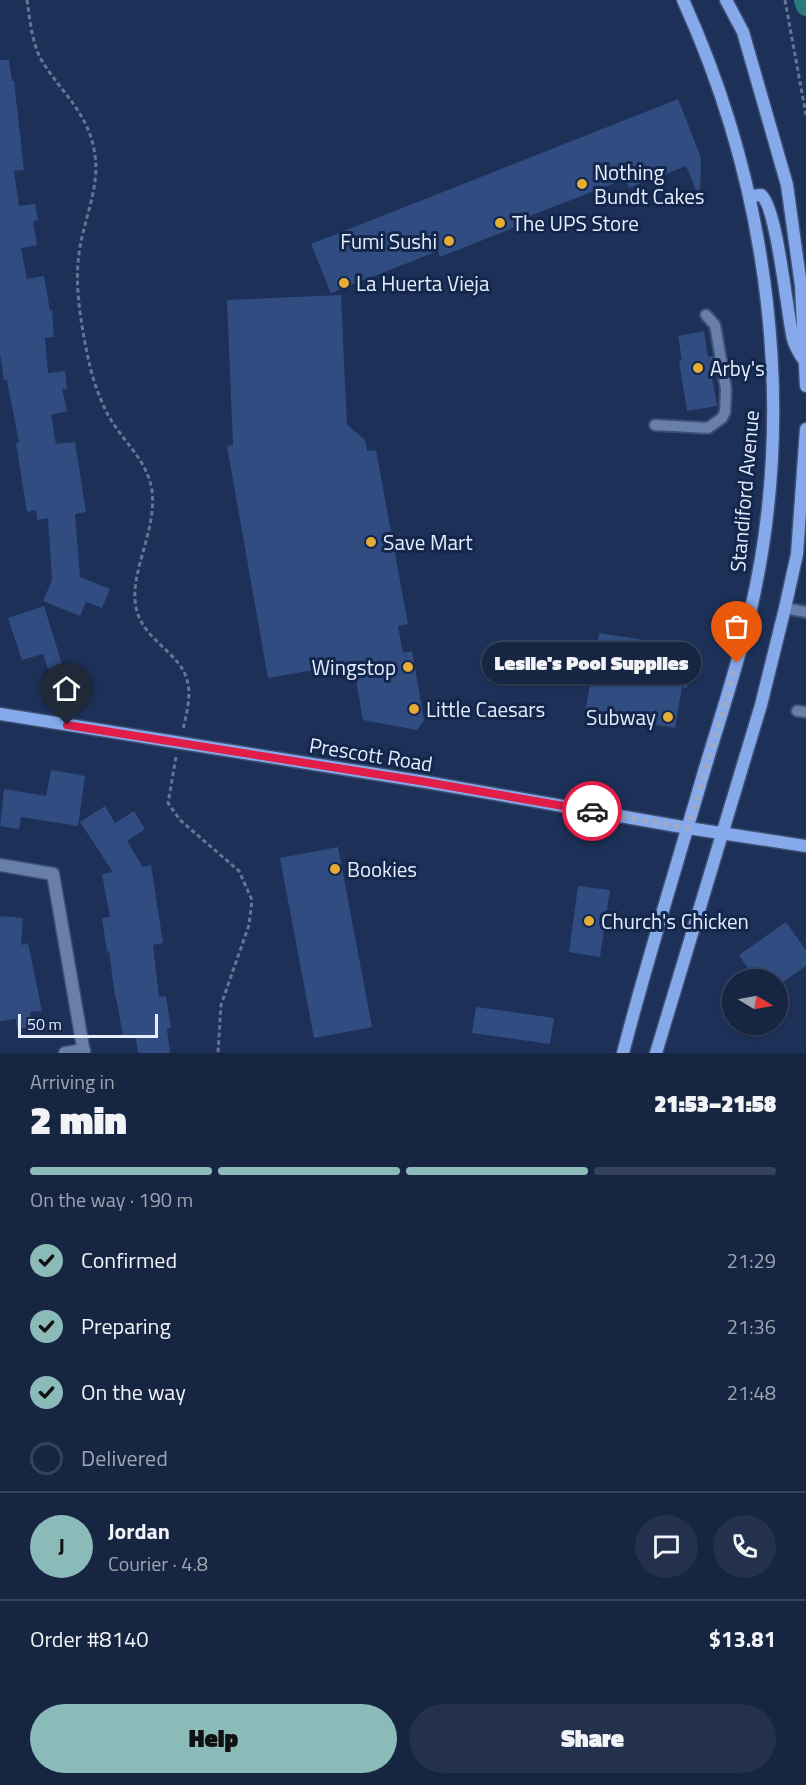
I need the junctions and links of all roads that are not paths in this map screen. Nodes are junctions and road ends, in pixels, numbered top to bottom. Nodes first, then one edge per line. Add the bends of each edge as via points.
1 (683, 0) edge
2 (726, 0) edge
3 (748, 195) junction
4 (706, 315) dead end
5 (805, 363) edge
6 (806, 386) edge
7 (656, 425) dead end
8 (806, 429) edge
9 (785, 608) junction
10 (806, 612) edge
11 (0, 714) edge
12 (688, 828) junction
13 (723, 833) junction
14 (806, 846) edge
15 (0, 865) edge
16 (84, 1051) edge
17 (64, 1053) edge
18 (622, 1053) edge
19 (656, 1053) edge

1 - 3 main road, Standiford Avenue via 713,71
2 - 5 main road via 743,32 787,185 801,286
3 - 5 main road via 761,195 767,200 793,341
3 - 12 main road, Standiford Avenue via 763,268 770,337 769,486 750,611
4 - 7 lane via 715,325 726,389 725,412 708,428
5 - 6 main road
8 - 9 main road via 796,554
9 - 10 lane
9 - 13 main road
11 - 12 main road, Prescott Road
12 - 13 main road, Prescott Road
12 - 18 main road, Standiford Avenue
13 - 14 main road, Prescott Road
13 - 19 main road
15 - 16 street via 53,874
16 - 17 street

